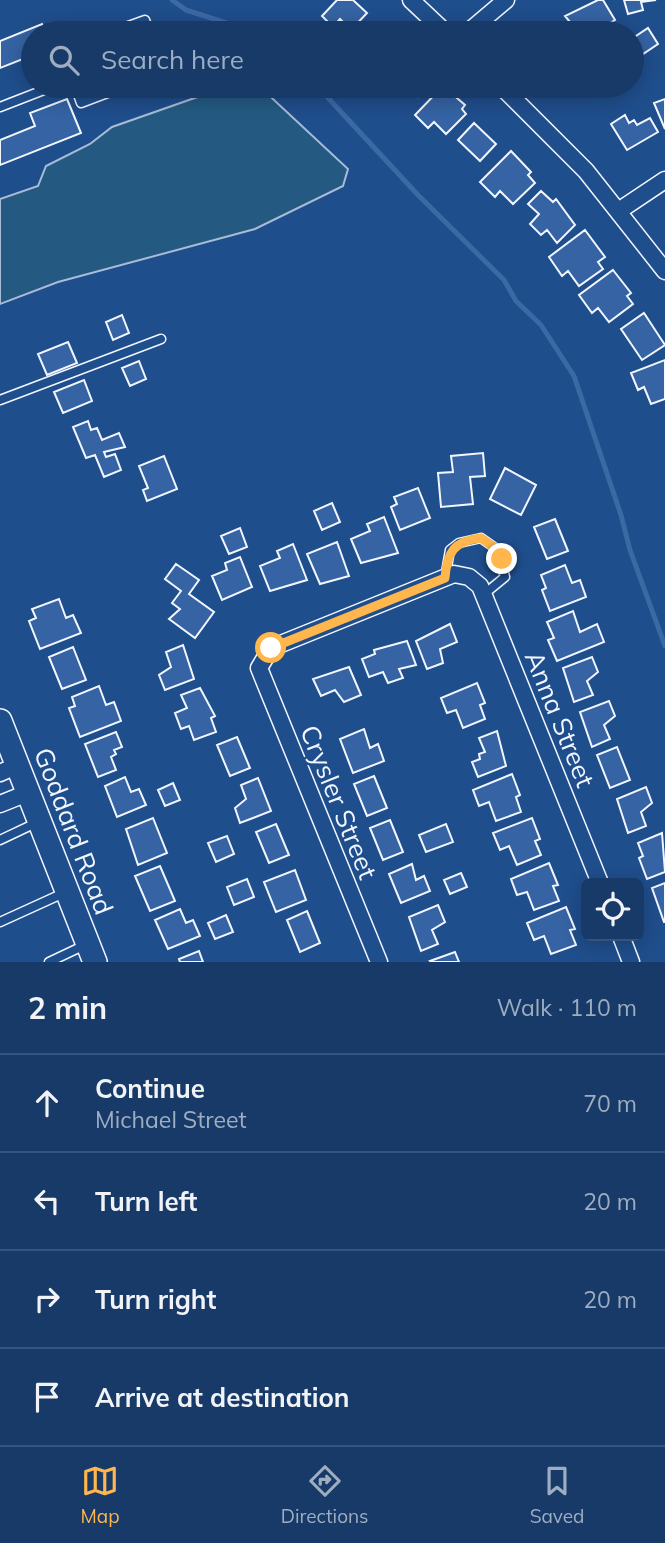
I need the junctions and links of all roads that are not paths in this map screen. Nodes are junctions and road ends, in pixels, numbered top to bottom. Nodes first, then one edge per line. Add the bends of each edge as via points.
1 (411, 0) edge
2 (506, 0) edge
3 (433, 21) edge
4 (481, 21) edge
5 (23, 98) edge
6 (79, 98) edge
7 (94, 98) edge
8 (513, 98) edge
9 (0, 107) edge
10 (665, 180) edge
11 (620, 210) junction
12 (665, 271) edge
13 (161, 339) dead end
14 (0, 400) edge
15 (445, 578) junction
16 (483, 595) junction
17 (0, 721) edge
18 (9, 769) edge
19 (30, 792) junction
20 (0, 804) edge
21 (41, 821) junction
22 (0, 840) edge
23 (598, 878) edge
24 (68, 891) junction
25 (1, 919) edge
26 (623, 941) edge
27 (91, 953) edge
28 (50, 962) edge
29 (379, 962) edge
30 (631, 962) edge

1 - 3 street
2 - 4 street
5 - 9 lane
6 - 7 lane via 81,103
8 - 11 street
10 - 11 street
11 - 12 street
13 - 14 lane
15 - 16 street, Anna Street via 469,576
15 - 16 lane via 450,550 481,538 498,550 505,577
15 - 29 street, Crysler Street via 271,648 262,659 260,674
16 - 23 street, Anna Street
17 - 18 main road, Goddard Road
18 - 19 main road, Goddard Road
19 - 20 street
19 - 21 main road, Goddard Road
21 - 22 lane
21 - 24 main road, Goddard Road
24 - 25 lane
24 - 27 main road, Goddard Road
26 - 30 street
27 - 28 lane

